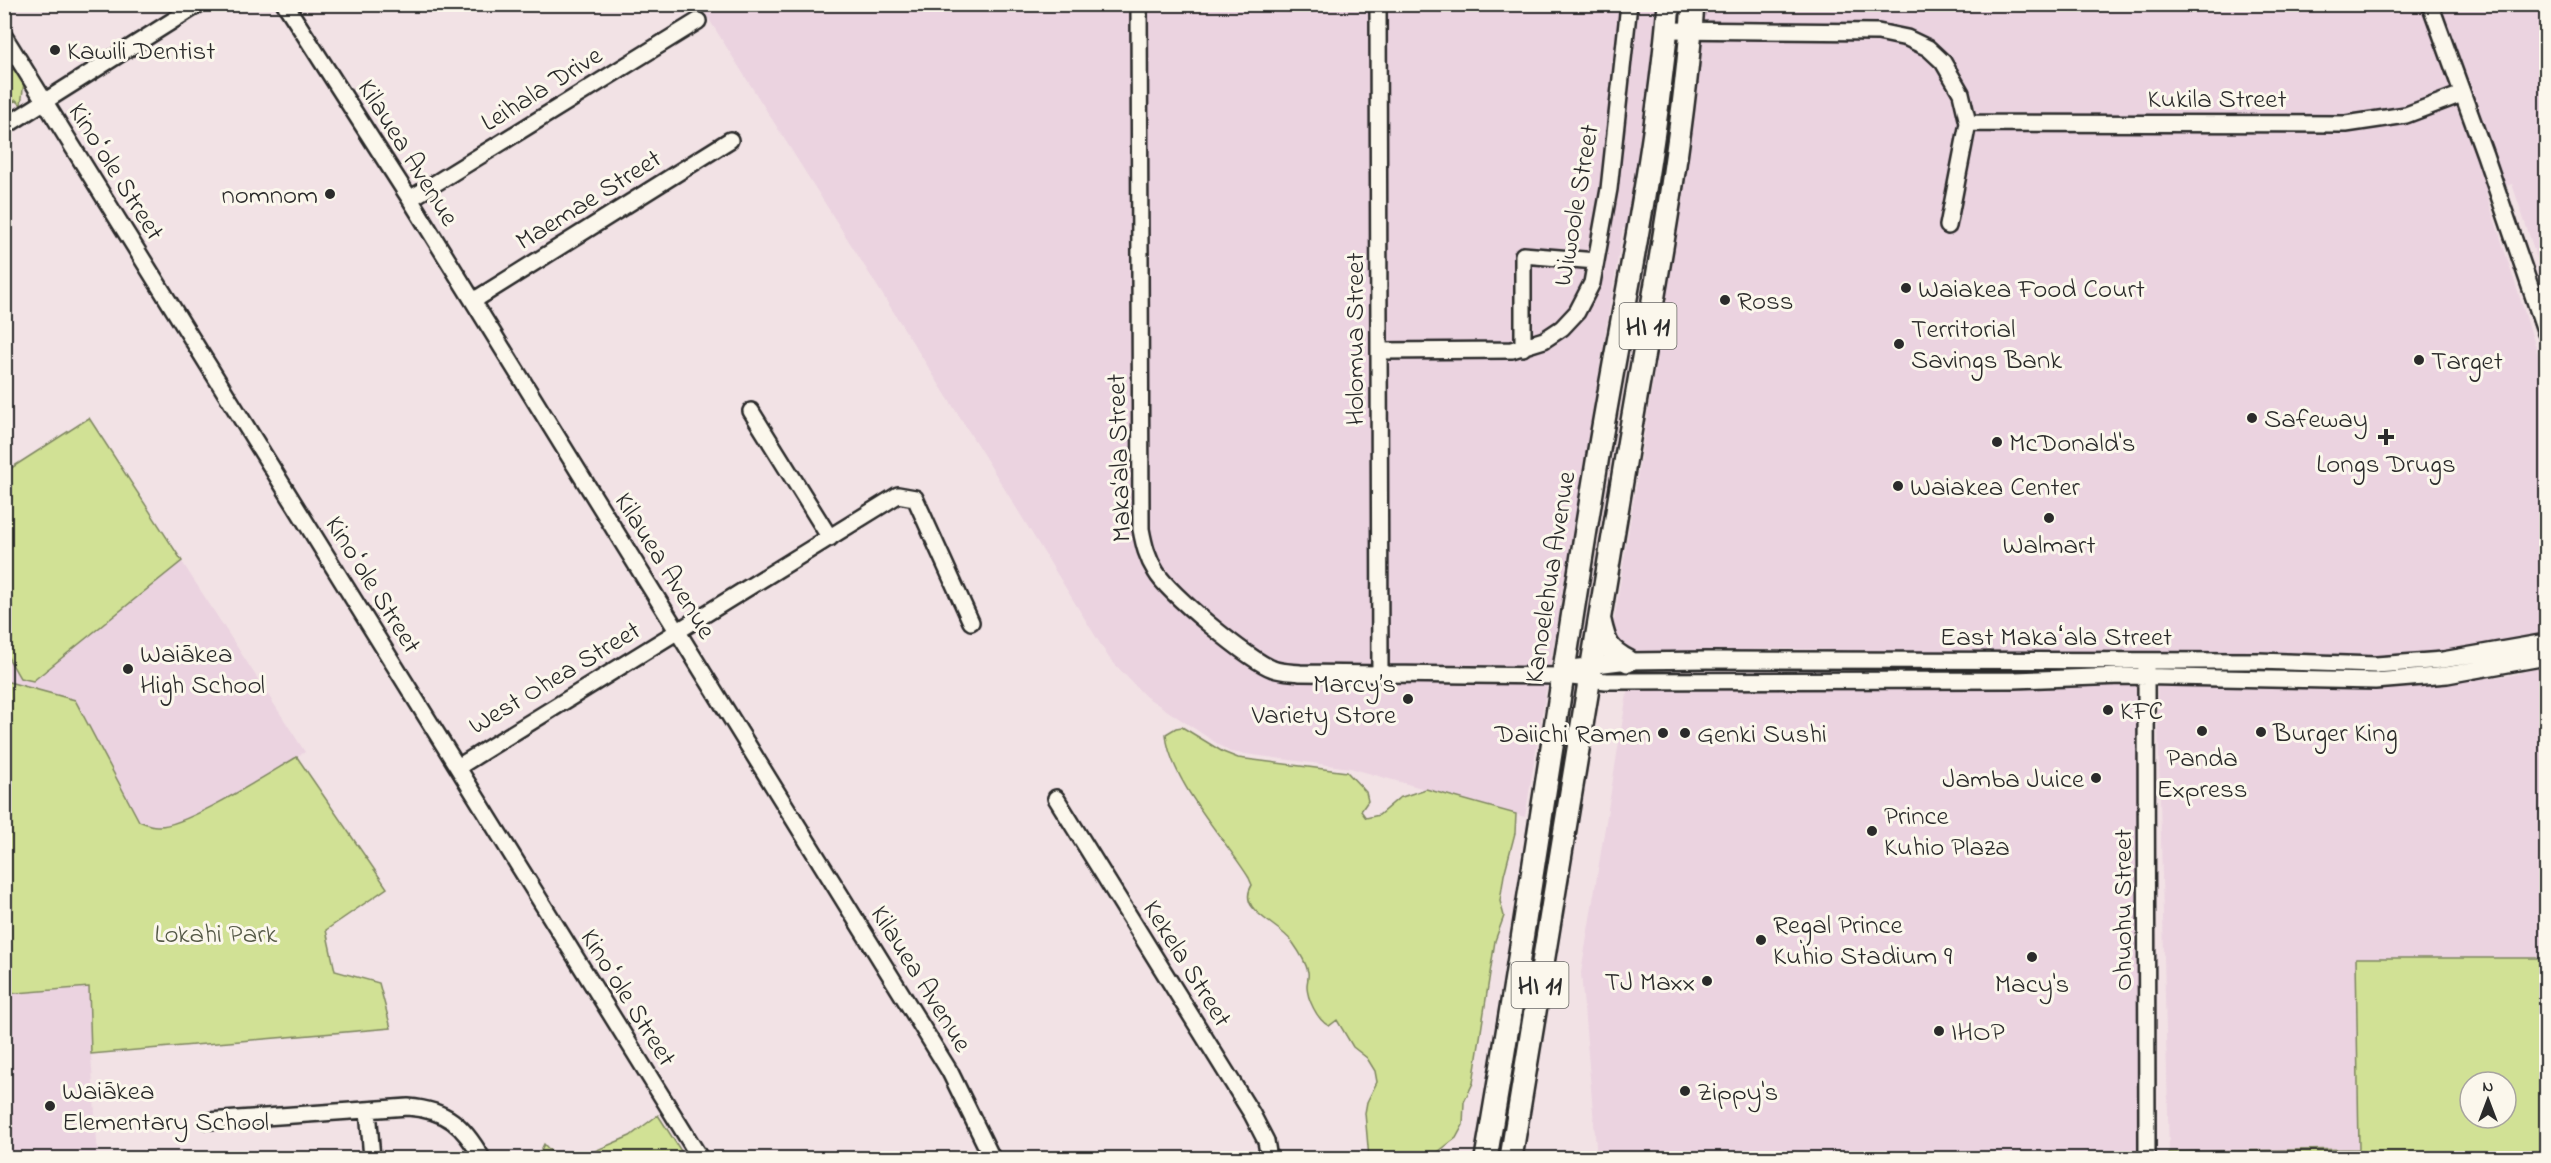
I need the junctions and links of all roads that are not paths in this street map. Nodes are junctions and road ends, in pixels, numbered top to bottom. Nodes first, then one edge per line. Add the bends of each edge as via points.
1 (199, 4) edge
2 (285, 4) edge
3 (1139, 4) edge
4 (1378, 4) edge
5 (1629, 4) edge
6 (1669, 4) edge
7 (1693, 4) edge
8 (2430, 4) edge
9 (698, 21) dead end
10 (1667, 30) junction
11 (1691, 30) junction
12 (4, 36) edge
13 (2462, 94) junction
14 (44, 103) junction
15 (1968, 123) junction
16 (4, 127) edge
17 (730, 140) dead end
18 (410, 199) junction
19 (1948, 226) dead end
20 (1596, 261) junction
21 (472, 301) junction
22 (2547, 333) edge
23 (1523, 348) junction
24 (1380, 351) junction
25 (751, 411) dead end
26 (830, 538) junction
27 (1599, 620) junction
28 (971, 621) dead end
29 (678, 632) junction
30 (2547, 642) edge
31 (2547, 657) edge
32 (1628, 661) junction
33 (2146, 668) junction
34 (1563, 672) junction
35 (1590, 672) junction
36 (1380, 674) junction
37 (458, 767) junction
38 (1056, 798) dead end
39 (368, 1110) junction
40 (208, 1121) dead end
41 (372, 1158) edge
42 (482, 1158) edge
43 (700, 1158) edge
44 (992, 1158) edge
45 (1269, 1158) edge
46 (1486, 1158) edge
47 (1511, 1158) edge
48 (2147, 1158) edge

1 - 14 street
2 - 18 street, Kilauea Avenue
3 - 36 street, Maka‘ala Street via 1144,550 1157,574 1180,598 1250,657 1274,669 1300,674
4 - 24 street, Holomua Street
5 - 20 street, Wiwoole Street via 1609,189
6 - 10 highway, Kanoelehua Avenue / HI 11
7 - 11 highway, Kanoelehua Avenue / HI 11
8 - 13 street
9 - 18 street, Leihala Drive
10 - 11 street
10 - 34 highway, Kanoelehua Avenue / HI 11
11 - 15 street via 1878,32 1908,38 1928,48 1948,69 1961,93
11 - 27 highway, Kanoelehua Avenue / HI 11 via 1679,136
12 - 14 street, Kinoʻole Street
13 - 15 street, Kukila Street via 2406,115 2346,124
13 - 22 street
14 - 16 street
14 - 37 street, Kinoʻole Street
15 - 19 street
17 - 21 street, Maemae Street
18 - 21 street, Kilauea Avenue
20 - 23 street, Wiwoole Street via 1592,283 1577,312 1553,334
20 - 23 street via 1523,255
21 - 29 street, Kilauea Avenue
23 - 24 street, Wiwoole Street
24 - 36 street, Holomua Street
25 - 26 street
26 - 28 street, West Ohea Street via 898,495 915,498
26 - 29 street, West Ohea Street
27 - 32 highway via 1608,646
27 - 35 highway, Kanoelehua Avenue / HI 11
29 - 37 street, West Ohea Street
29 - 44 street, Kilauea Avenue via 951,1072
30 - 33 street, East Makaʻala Street via 2443,660 2376,665
31 - 33 street, East Makaʻala Street via 2447,675 2375,681
32 - 33 street, East Makaʻala Street
32 - 35 street, East Makaʻala Street
33 - 35 street, East Makaʻala Street via 2015,680 1697,681
33 - 48 street, Ohuohu Street
34 - 35 street, East Makaʻala Street
34 - 36 street, Maka‘ala Street
34 - 46 highway, Kanoelehua Avenue / HI 11
35 - 47 highway, Kanoelehua Avenue / HI 11
37 - 43 street, Kinoʻole Street
38 - 45 street, Kekela Street via 1252,1114 1266,1141
39 - 40 street
39 - 41 street
39 - 42 street via 428,1109 464,1131

